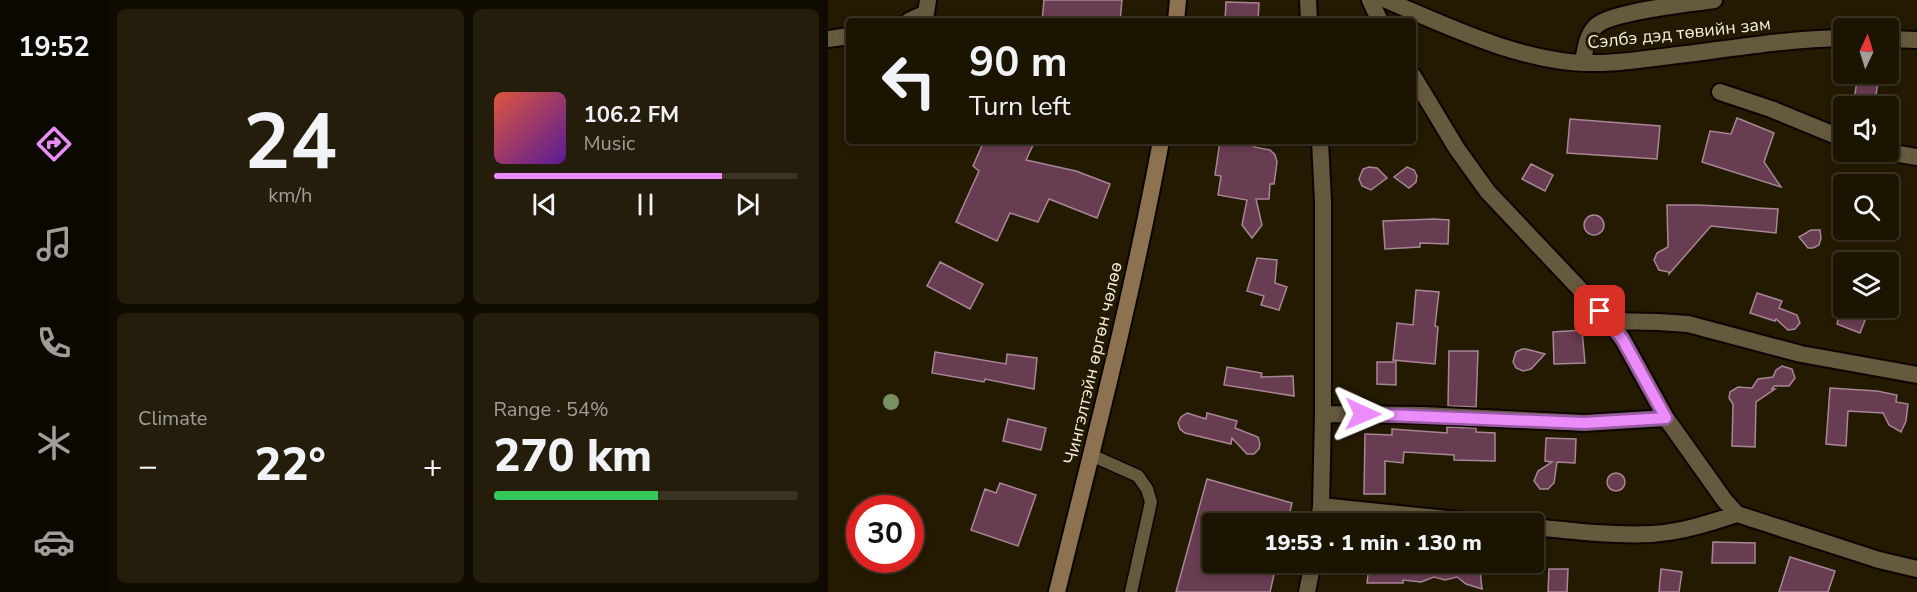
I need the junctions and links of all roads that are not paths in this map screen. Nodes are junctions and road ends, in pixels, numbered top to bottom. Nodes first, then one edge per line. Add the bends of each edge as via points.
1 (928, 0) edge
2 (1178, 0) edge
3 (1308, 0) edge
4 (1370, 0) edge
5 (1386, 0) edge
6 (1714, 0) edge
7 (916, 18) edge
8 (1176, 18) edge
9 (1309, 18) edge
10 (1379, 18) edge
11 (846, 36) edge
12 (828, 39) edge
13 (1833, 39) edge
14 (1899, 39) edge
15 (1917, 40) edge
16 (1583, 63) junction
17 (1416, 81) edge
18 (1720, 92) dead end
19 (1833, 134) edge
20 (1160, 144) edge
21 (1320, 144) edge
22 (1899, 154) edge
23 (1917, 157) edge
24 (1610, 321) junction
25 (1917, 375) edge
26 (1323, 414) junction
27 (1666, 418) junction
28 (1091, 455) junction
29 (1321, 506) junction
30 (1320, 513) edge
31 (1389, 513) edge
32 (1737, 514) junction
33 (1544, 528) edge
34 (1917, 569) edge
35 (1311, 573) edge
36 (1057, 592) edge
37 (1131, 592) edge
38 (1307, 592) edge

1 - 7 street via 926,14
2 - 8 main road
3 - 9 street
4 - 10 street
5 - 16 street, Сэлбэ дэд төвийн зам via 1507,48
6 - 16 street via 1603,20 1588,38
11 - 12 street
13 - 16 street, Сэлбэ дэд төвийн зам
14 - 15 street
17 - 24 street via 1488,192
18 - 19 street
20 - 28 main road, Чингэлтэйн өргөн чөлөө
21 - 26 street
22 - 23 street
24 - 25 street via 1688,324 1801,354
24 - 27 street
26 - 27 street via 1584,423
26 - 29 street
27 - 32 street
28 - 36 main road, Чингэлтэйн өргөн чөлөө
28 - 37 lane via 1138,476 1151,502
29 - 30 street
29 - 31 street
32 - 33 street via 1652,534
32 - 34 street
35 - 38 street

